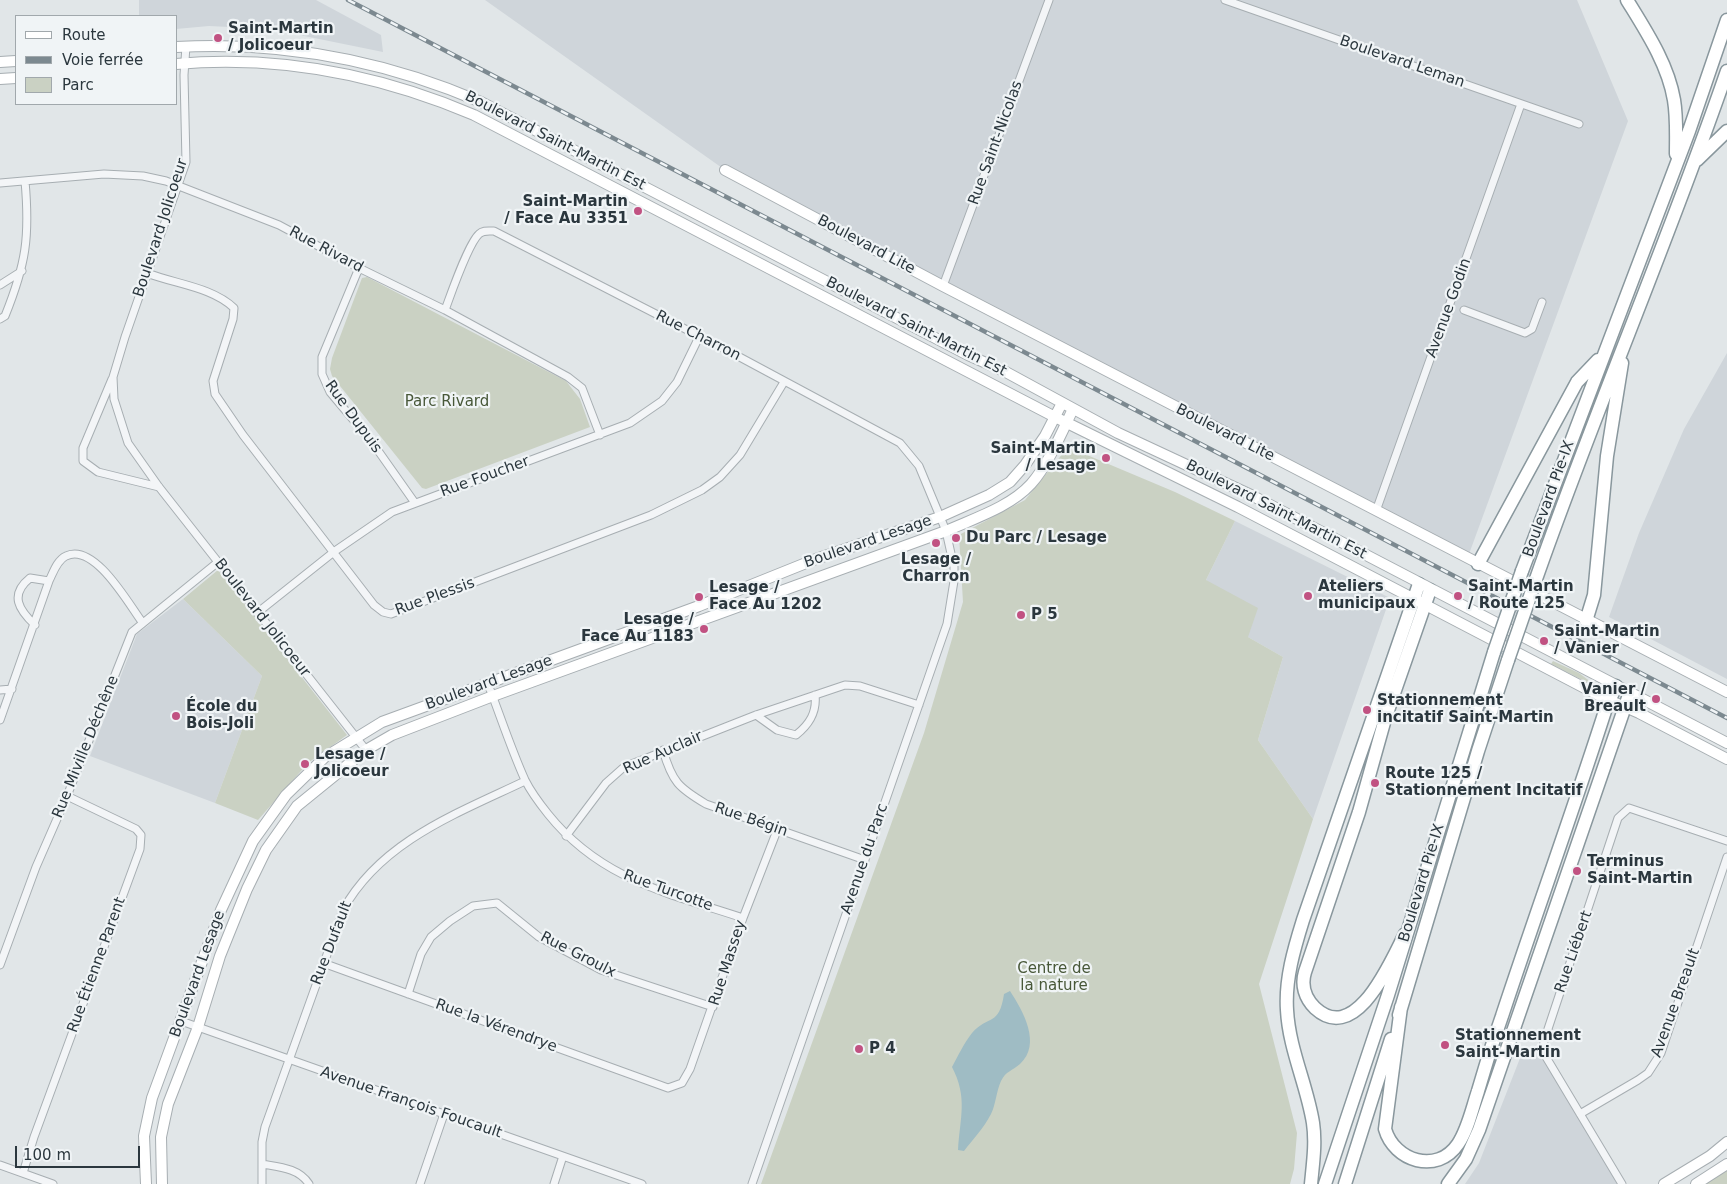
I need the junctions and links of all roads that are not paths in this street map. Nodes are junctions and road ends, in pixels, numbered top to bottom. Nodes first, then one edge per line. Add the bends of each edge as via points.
1 (1049, 0) edge
2 (1225, 0) edge
3 (1627, 0) edge
4 (1240, 3) edge
5 (1727, 20) edge
6 (181, 46) edge
7 (15, 60) edge
8 (0, 62) edge
9 (180, 63) edge
10 (1727, 71) edge
11 (15, 78) edge
12 (0, 79) edge
13 (1521, 104) junction
14 (1579, 124) dead end
15 (1727, 131) edge
16 (1676, 161) junction
17 (1695, 162) junction
18 (725, 170) dead end
19 (25, 181) junction
20 (0, 183) edge
21 (178, 185) junction
22 (359, 268) junction
23 (22, 270) junction
24 (147, 273) junction
25 (0, 286) edge
26 (943, 286) junction
27 (1542, 302) dead end
28 (445, 310) junction
29 (1464, 310) dead end
30 (0, 319) edge
31 (699, 337) junction
32 (1625, 340) junction
33 (1603, 355) junction
34 (113, 377) junction
35 (784, 382) junction
36 (1062, 403) junction
37 (1073, 409) junction
38 (1055, 417) junction
39 (1066, 423) junction
40 (600, 435) junction
41 (159, 487) junction
42 (415, 503) junction
43 (1376, 511) junction
44 (940, 517) junction
45 (946, 531) junction
46 (335, 551) junction
47 (218, 562) junction
48 (1478, 564) junction
49 (49, 581) junction
50 (1419, 584) junction
51 (1430, 590) junction
52 (1413, 598) junction
53 (1425, 604) junction
54 (257, 613) junction
55 (1586, 621) junction
56 (142, 622) junction
57 (35, 625) junction
58 (488, 684) junction
59 (1616, 686) junction
60 (12, 689) junction
61 (0, 690) edge
62 (1630, 692) junction
63 (1727, 692) edge
64 (815, 695) junction
65 (493, 696) junction
66 (1609, 700) junction
67 (919, 705) junction
68 (1624, 706) junction
69 (756, 714) junction
70 (0, 720) edge
71 (356, 737) junction
72 (1727, 743) edge
73 (366, 750) junction
74 (663, 750) junction
75 (1727, 759) edge
76 (525, 781) junction
77 (67, 796) junction
78 (778, 828) junction
79 (566, 836) junction
80 (1727, 841) edge
81 (1727, 857) edge
82 (865, 860) junction
83 (743, 918) junction
84 (1406, 934) junction
85 (323, 963) junction
86 (0, 965) edge
87 (408, 994) junction
88 (713, 1007) junction
89 (1401, 1007) junction
90 (181, 1022) junction
91 (198, 1027) junction
92 (288, 1059) junction
93 (668, 1088) joint
94 (444, 1114) junction
95 (1580, 1114) junction
96 (1727, 1142) edge
97 (564, 1156) junction
98 (262, 1164) junction
99 (1727, 1164) edge
100 (0, 1165) edge
101 (23, 1173) junction
102 (53, 1184) edge
103 (146, 1184) edge
104 (162, 1184) edge
105 (262, 1184) edge
106 (309, 1184) edge
107 (420, 1184) edge
108 (554, 1184) edge
109 (642, 1184) edge
110 (752, 1184) edge
111 (1311, 1184) edge
112 (1325, 1184) edge
113 (1345, 1184) edge
114 (1448, 1184) edge
115 (1622, 1184) edge
116 (1664, 1184) edge
117 (1696, 1184) edge

1 - 26 street, Rue Saint-Nicolas
2 - 4 street, Boulevard Leman
3 - 16 highway via 1658,53 1671,85 1676,111
4 - 13 street, Boulevard Leman
5 - 16 highway, Boulevard Pie-IX
6 - 9 street, Boulevard Jolicoeur
6 - 36 street, Boulevard Saint-Martin Est via 251,46 320,53 363,61 474,99
7 - 8 street
9 - 21 street, Boulevard Jolicoeur via 187,155
9 - 38 street, Boulevard Saint-Martin Est via 253,63 326,71 378,82 450,105 518,136
10 - 17 highway, Boulevard Pie-IX
11 - 12 street
13 - 14 street, Boulevard Leman
13 - 43 street, Avenue Godin
15 - 17 highway
16 - 33 highway, Boulevard Pie-IX
17 - 32 highway, Boulevard Pie-IX
18 - 26 street, Boulevard Lite
19 - 20 street, Rue Rivard
19 - 21 street, Rue Rivard via 115,174 149,177
19 - 23 street via 29,220
21 - 22 street, Rue Rivard via 279,225
21 - 24 street, Boulevard Jolicoeur
22 - 28 street, Rue Rivard
22 - 42 street, Rue Dupuis via 322,357 322,374 330,392 372,442
23 - 25 street
23 - 30 street via 5,316
24 - 34 street, Boulevard Jolicoeur
24 - 46 street, Rue Plessis via 226,300 234,308 213,381 215,394 246,439
26 - 43 street, Boulevard Lite
27 - 29 street via 1532,329 1525,333
28 - 31 street, Rue Charron via 477,235 494,230
28 - 40 street, Rue Rivard via 568,377 582,388
31 - 35 street, Rue Charron
31 - 40 street, Rue Foucher via 677,382 662,401 630,423
32 - 55 highway via 1607,456 1594,595
32 - 89 highway, Boulevard Pie-IX, bridge via 1508,660
33 - 48 highway via 1577,382
33 - 84 highway, Boulevard Pie-IX, bridge via 1494,652
34 - 41 street, Boulevard Jolicoeur via 114,399 128,443
34 - 41 street, Boulevard Jolicoeur via 83,448 83,461 98,472
35 - 44 street, Rue Charron via 900,443 919,466
35 - 46 street, Rue Plessis via 740,455 720,477 702,490 651,515 414,606 391,614 383,612 374,605
36 - 37 street, Boulevard Saint-Martin Est
36 - 38 street, Boulevard Lesage
37 - 39 street, Boulevard Lesage
37 - 50 street, Boulevard Saint-Martin Est via 1250,495
38 - 39 street, Boulevard Saint-Martin Est
38 - 44 street, Boulevard Lesage via 1030,458 1010,482
39 - 45 street, Boulevard Lesage via 1032,483 1020,494
39 - 52 street, Boulevard Saint-Martin Est via 1222,498
40 - 42 street, Rue Foucher
41 - 47 street, Boulevard Jolicoeur
42 - 46 street, Rue Foucher via 392,512
43 - 48 street, Boulevard Lite
44 - 45 street, Rue Charron
44 - 58 street, Boulevard Lesage via 816,559
45 - 65 street, Boulevard Lesage
45 - 67 street, Avenue du Parc via 954,567 954,589 947,624
46 - 54 street, Rue Foucher
47 - 54 street, Boulevard Jolicoeur
47 - 56 street, Rue Miville Déchêne
48 - 55 street, Boulevard Lite
49 - 56 street via 59,562 67,555 82,553 92,558 105,572
49 - 57 street
49 - 57 street via 30,578 21,585 18,593 18,604
50 - 51 street, Boulevard Saint-Martin Est
50 - 52 highway
51 - 53 highway
51 - 59 street, Boulevard Saint-Martin Est
52 - 53 street, Boulevard Saint-Martin Est
52 - 111 highway via 1303,920 1289,970 1286,999 1289,1028 1313,1124
53 - 66 street, Boulevard Saint-Martin Est
53 - 84 highway via 1305,972 1304,988 1309,1002 1320,1012 1333,1016 1358,1010 1372,994
54 - 71 street, Boulevard Jolicoeur
55 - 63 street, Boulevard Lite
56 - 77 street, Rue Miville Déchêne via 132,632
57 - 60 street
58 - 65 street, Rue Turcotte
58 - 71 street, Boulevard Lesage via 382,722
59 - 62 street, Boulevard Saint-Martin Est
59 - 66 highway
60 - 61 street
60 - 70 street
62 - 68 highway
62 - 72 street, Boulevard Saint-Martin Est
64 - 67 street, Rue Auclair via 845,685 860,686
64 - 69 street, Rue Auclair
64 - 69 street via 816,706 808,726 796,735 777,730
65 - 73 street, Boulevard Lesage via 392,735
65 - 76 street, Rue Turcotte
66 - 68 street, Boulevard Saint-Martin Est
66 - 89 highway via 1467,1126 1454,1149 1432,1162 1405,1156 1393,1146 1385,1129
67 - 82 street, Avenue du Parc
68 - 75 street, Boulevard Saint-Martin Est
68 - 114 highway via 1479,1130 1466,1158
69 - 74 street, Rue Auclair
71 - 73 street, Boulevard Jolicoeur
71 - 90 street, Boulevard Lesage via 302,778 253,841 221,910
73 - 91 street, Boulevard Lesage via 297,806 266,850 246,889 220,956
74 - 78 street, Rue Bégin via 669,770 682,790 706,804
74 - 79 street, Rue Auclair via 624,767 606,783
76 - 79 street, Rue Turcotte
76 - 85 street, Rue Dufault via 423,830 378,863 354,890 343,910
77 - 86 street, Rue Miville Déchêne via 36,867
77 - 101 street, Rue Étienne Parent via 136,830 140,835 140,848
78 - 82 street, Rue Bégin
78 - 83 street, Rue Massey
79 - 83 street, Rue Turcotte via 608,868 636,882
80 - 95 street, Rue Liébert via 1629,808 1618,818 1544,1041 1543,1052
81 - 95 street, Avenue Breault via 1661,1053 1648,1073
82 - 110 street, Avenue du Parc
83 - 88 street, Rue Massey
84 - 112 highway, Boulevard Pie-IX
85 - 87 street, Rue la Vérendrye
85 - 92 street, Rue Dufault
87 - 88 street, Rue Groulx via 420,954 431,937 473,906 497,903 539,937 601,970
87 - 93 street, Rue la Vérendrye
88 - 93 street, Rue Massey via 690,1069 682,1083
89 - 113 highway, Boulevard Pie-IX
90 - 91 street, Avenue François Foucault
90 - 103 street, Boulevard Lesage via 152,1098 144,1136
91 - 92 street, Avenue François Foucault
91 - 104 street, Boulevard Lesage via 168,1104 161,1137
92 - 94 street, Avenue François Foucault
92 - 98 street, Rue Dufault via 265,1128
94 - 97 street, Avenue François Foucault
94 - 107 street
95 - 115 street, Rue Liébert
96 - 116 street
97 - 108 street
97 - 109 street, Avenue François Foucault
98 - 105 street, Rue Dufault
98 - 106 street via 295,1171
99 - 117 street
100 - 101 street
101 - 102 street

